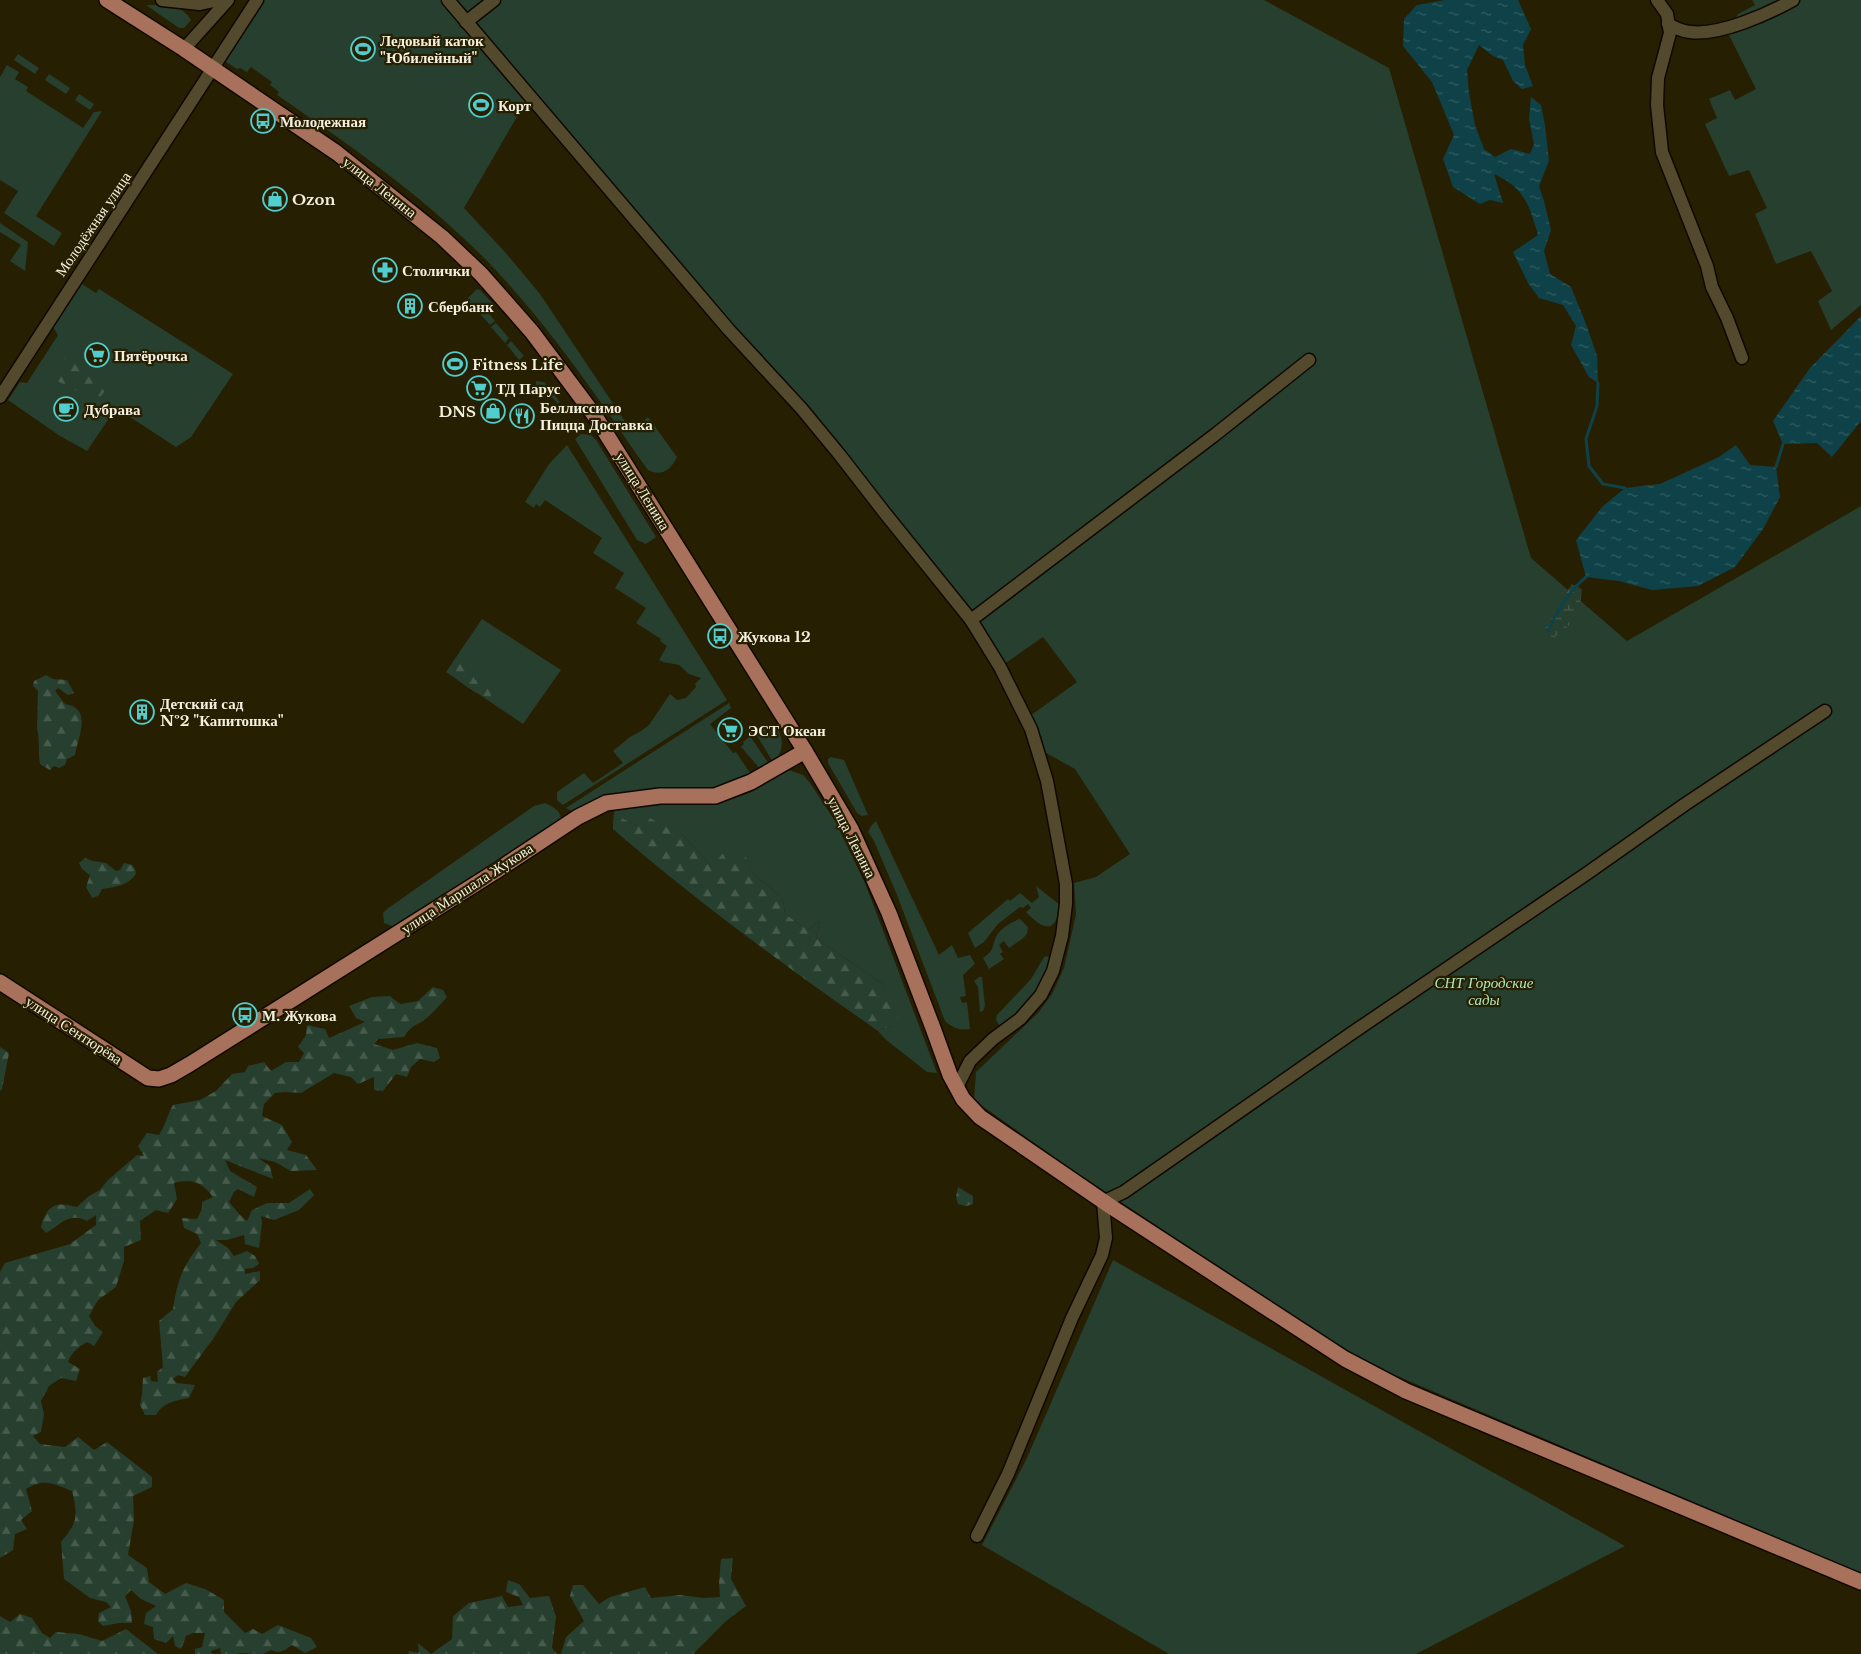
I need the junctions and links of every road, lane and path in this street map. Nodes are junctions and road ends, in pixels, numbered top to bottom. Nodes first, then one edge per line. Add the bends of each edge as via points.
1 (107, 0) edge
2 (162, 0) edge
3 (219, 0) edge
4 (228, 0) edge
5 (257, 0) edge
6 (448, 0) edge
7 (494, 0) edge
8 (1657, 0) edge
9 (1793, 0) edge
10 (466, 22) junction
11 (1668, 24) junction
12 (184, 49) junction
13 (214, 69) junction
14 (1742, 358) dead end
15 (1309, 360) dead end
16 (0, 398) edge
17 (972, 620) junction
18 (1825, 711) dead end
19 (805, 750) junction
20 (0, 982) edge
21 (148, 1078) joint
22 (957, 1087) junction
23 (1103, 1202) junction
24 (977, 1536) dead end
25 (1861, 1582) edge

1 - 12 main road, улица Ленина
2 - 3 street via 200,4
4 - 12 street
5 - 13 street, Молодёжная улица
6 - 10 street
7 - 10 street
8 - 11 street
9 - 11 street via 1775,10 1711,31 1691,32
10 - 17 street via 729,330 801,408
11 - 14 street via 1670,33 1658,78 1662,152
12 - 13 main road, улица Ленина
13 - 16 street, Молодёжная улица
13 - 19 main road, улица Ленина via 337,153 402,203 481,274 532,332 595,416
15 - 17 street
17 - 22 street via 1000,666 1030,730 1047,781 1066,884 1066,904 1053,971 1041,995 1020,1019 994,1038 970,1062
18 - 23 street via 1124,1192
19 - 21 main road, улица Маршала Жукова via 751,782 715,796 660,796 606,803 574,819 184,1068 159,1079
19 - 22 main road, улица Ленина via 863,852
20 - 21 main road, улица Сентюрёва
22 - 23 main road, улица Ленина via 969,1107 987,1123
23 - 24 street via 1106,1238 1102,1255 1072,1318 1008,1474
23 - 25 main road, улица Ленина via 1345,1359 1406,1392

